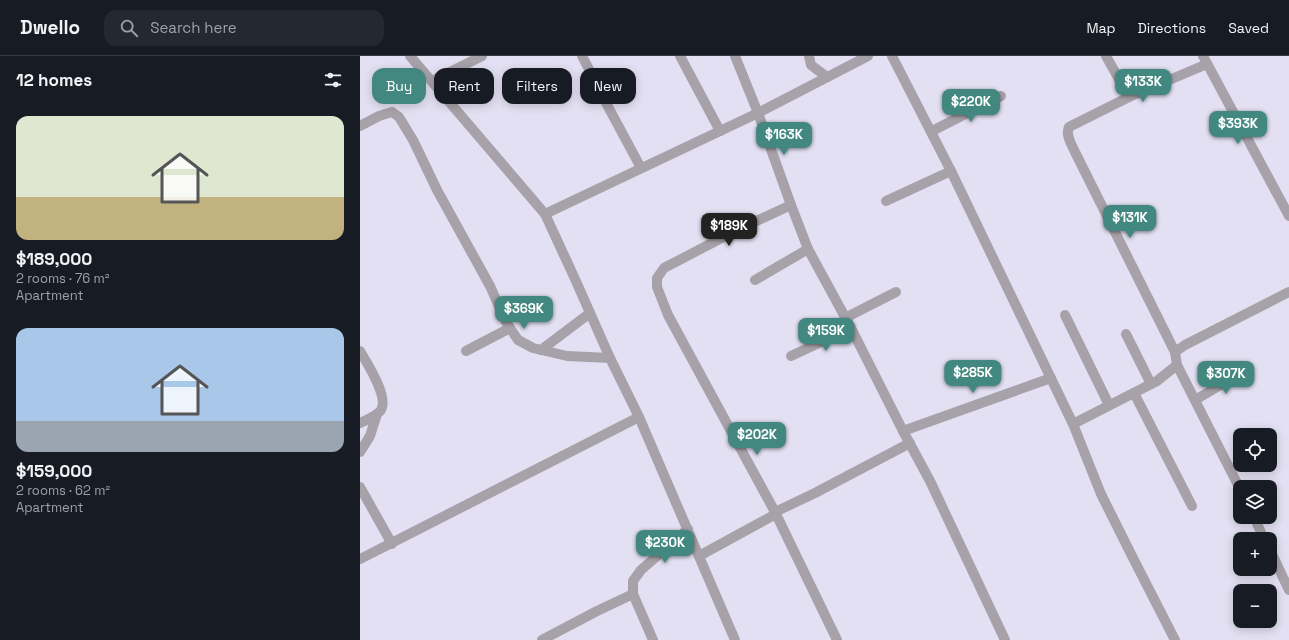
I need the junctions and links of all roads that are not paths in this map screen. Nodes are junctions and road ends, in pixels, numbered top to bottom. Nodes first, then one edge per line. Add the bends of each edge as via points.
1 (410, 56) edge
2 (482, 56) edge
3 (582, 56) edge
4 (680, 56) edge
5 (735, 56) edge
6 (809, 56) edge
7 (868, 56) edge
8 (892, 56) edge
9 (1106, 56) edge
10 (1205, 60) edge
11 (588, 68) edge
12 (827, 77) junction
13 (432, 81) junction
14 (1001, 96) dead end
15 (1129, 97) junction
16 (607, 104) edge
17 (758, 113) junction
18 (360, 126) edge
19 (720, 131) junction
20 (932, 131) junction
21 (641, 168) junction
22 (951, 170) junction
23 (886, 201) dead end
24 (791, 205) junction
25 (545, 214) junction
26 (1289, 216) edge
27 (808, 249) junction
28 (755, 280) dead end
29 (896, 292) dead end
30 (1289, 292) edge
31 (1278, 297) junction
32 (1289, 298) edge
33 (590, 313) junction
34 (1065, 315) dead end
35 (845, 318) junction
36 (510, 328) junction
37 (851, 328) junction
38 (1126, 334) dead end
39 (541, 350) junction
40 (360, 351) edge
41 (466, 351) dead end
42 (1174, 352) junction
43 (791, 356) dead end
44 (610, 358) junction
45 (1177, 365) junction
46 (1246, 370) dead end
47 (1051, 378) junction
48 (1151, 384) junction
49 (1134, 393) junction
50 (1195, 400) junction
51 (1109, 405) junction
52 (376, 414) junction
53 (639, 417) junction
54 (360, 423) edge
55 (1073, 424) junction
56 (903, 431) junction
57 (910, 443) junction
58 (360, 452) edge
59 (1235, 480) edge
60 (360, 487) edge
61 (1192, 506) dead end
62 (775, 513) junction
63 (688, 529) junction
64 (392, 544) junction
65 (699, 556) junction
66 (360, 559) edge
67 (1277, 565) edge
68 (1289, 590) edge
69 (633, 594) junction
70 (542, 640) edge
71 (653, 640) edge
72 (735, 640) edge
73 (837, 640) edge
74 (1005, 640) edge
75 (1175, 640) edge

1 - 13 street
2 - 13 street
3 - 11 street
4 - 19 street
5 - 17 street
6 - 12 street via 811,65
7 - 12 street
8 - 20 street
9 - 15 street
10 - 15 street
10 - 26 street
12 - 17 street
13 - 25 street
14 - 20 street
15 - 42 street via 1069,127 1067,131
16 - 21 street
17 - 19 street
17 - 24 street
18 - 36 street via 392,112 399,117
19 - 21 street
20 - 22 street
21 - 25 street
22 - 23 street
22 - 47 street
24 - 27 street
24 - 62 street via 664,268 657,278 657,287 668,315
25 - 33 street
27 - 28 street
27 - 35 street
29 - 35 street
30 - 31 street
31 - 32 street
31 - 42 street
33 - 39 street
33 - 44 street
34 - 51 street
35 - 37 street
36 - 39 street via 518,340
36 - 41 street
37 - 43 street
37 - 56 street
38 - 48 street
39 - 44 street via 567,356
40 - 52 street via 379,387 384,403 381,411
42 - 45 street
44 - 53 street
45 - 48 street
45 - 50 street
46 - 50 street
47 - 55 street
47 - 56 street
48 - 49 street
49 - 51 street
49 - 61 street
50 - 59 street
51 - 55 street
52 - 54 street
52 - 58 street via 370,436
53 - 63 street
53 - 64 street
55 - 75 street via 1101,494
56 - 57 street
57 - 62 street
57 - 74 street
60 - 64 street
62 - 65 street
62 - 73 street
63 - 65 street
63 - 69 street via 641,570 633,581
64 - 66 street
65 - 72 street
67 - 68 street
69 - 70 street
69 - 71 street

